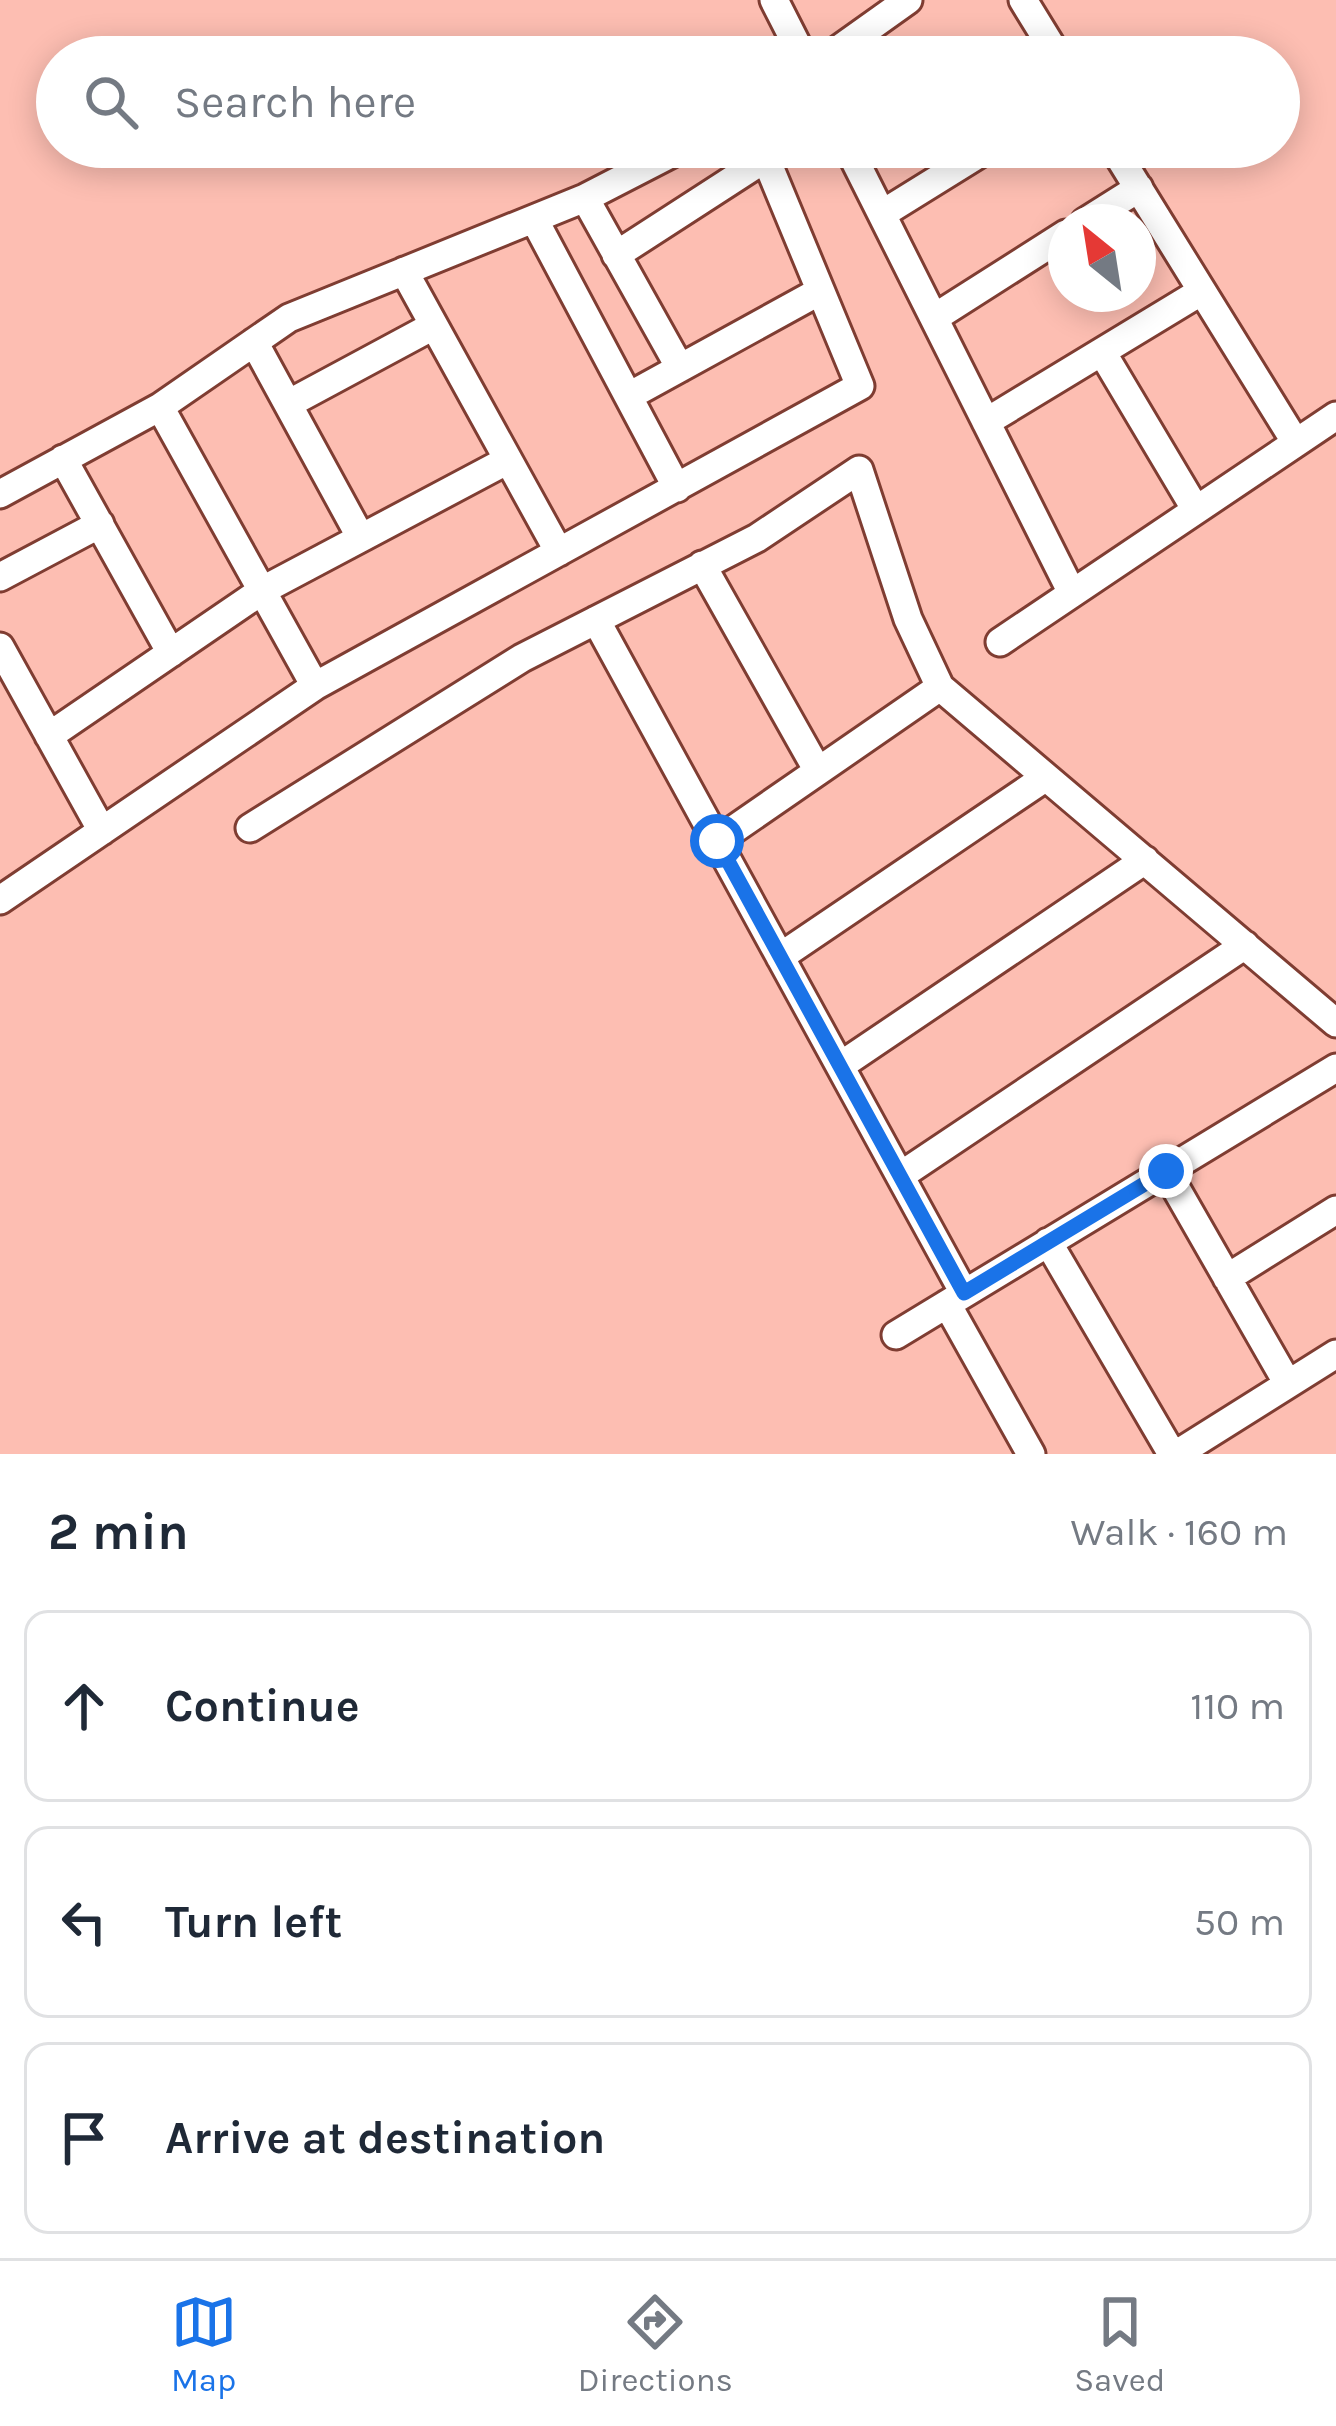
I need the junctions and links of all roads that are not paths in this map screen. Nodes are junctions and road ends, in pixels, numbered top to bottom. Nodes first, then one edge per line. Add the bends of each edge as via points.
1 (774, 0) edge
2 (908, 0) edge
3 (1022, 0) edge
4 (792, 36) edge
5 (857, 36) edge
6 (1045, 36) edge
7 (643, 168) edge
8 (741, 168) edge
9 (770, 168) edge
10 (859, 168) edge
11 (956, 168) edge
12 (1126, 168) edge
13 (1138, 188) junction
14 (585, 198) junction
15 (1113, 204) edge
16 (882, 214) junction
17 (535, 219) junction
18 (1048, 245) edge
19 (616, 255) junction
20 (404, 272) junction
21 (820, 291) junction
22 (1202, 291) junction
23 (934, 318) junction
24 (434, 326) junction
25 (254, 342) junction
26 (1102, 352) junction
27 (680, 368) junction
28 (629, 396) junction
29 (288, 404) junction
30 (160, 406) junction
31 (1336, 416) edge
32 (986, 422) junction
33 (1296, 443) junction
34 (63, 459) junction
35 (508, 460) junction
36 (677, 488) junction
37 (0, 494) edge
38 (1196, 510) junction
39 (100, 524) junction
40 (361, 538) junction
41 (559, 553) junction
42 (703, 566) junction
43 (0, 577) edge
44 (262, 590) junction
45 (1072, 593) junction
46 (596, 620) junction
47 (1000, 642) dead end
48 (0, 647) edge
49 (171, 652) junction
50 (315, 686) junction
51 (940, 687) junction
52 (49, 736) junction
53 (818, 771) junction
54 (1046, 776) junction
55 (250, 828) dead end
56 (102, 830) junction
57 (717, 841) junction
58 (1144, 860) junction
59 (0, 900) edge
60 (1245, 945) junction
61 (780, 957) junction
62 (1336, 1023) edge
63 (840, 1066) junction
64 (1336, 1068) edge
65 (1166, 1171) junction
66 (900, 1176) junction
67 (1336, 1210) edge
68 (1048, 1242) junction
69 (1227, 1278) junction
70 (956, 1298) junction
71 (896, 1335) dead end
72 (1336, 1354) edge
73 (1288, 1384) junction
74 (1031, 1454) edge
75 (1175, 1454) edge

1 - 4 street
2 - 5 street
3 - 6 street
7 - 14 street
8 - 19 street
9 - 21 street
10 - 16 street
11 - 16 street
12 - 13 street
13 - 15 street
13 - 22 street
14 - 17 street
14 - 19 street
16 - 23 street
17 - 20 street
17 - 28 street
18 - 23 street
19 - 27 street
20 - 24 street
20 - 25 street via 289,318
21 - 27 street
21 - 36 street via 860,386
22 - 26 street
22 - 33 street
23 - 32 street
24 - 29 street
24 - 35 street
25 - 29 street
25 - 30 street
26 - 32 street
26 - 38 street
27 - 28 street
28 - 36 street
29 - 40 street
30 - 34 street
30 - 44 street
31 - 33 street
32 - 45 street
33 - 38 street
34 - 37 street
34 - 39 street
35 - 40 street
35 - 41 street
36 - 41 street
38 - 45 street
39 - 43 street
39 - 49 street
40 - 44 street
41 - 50 street
42 - 46 street
42 - 51 street via 859,470 908,619
42 - 53 street
44 - 49 street
44 - 50 street
45 - 47 street
46 - 55 street
46 - 57 street
48 - 52 street
49 - 52 street
50 - 56 street
51 - 53 street
51 - 54 street
52 - 56 street
53 - 57 street
54 - 58 street
54 - 61 street
56 - 59 street
57 - 61 street
58 - 60 street
58 - 63 street
60 - 62 street
60 - 66 street
61 - 63 street
63 - 66 street
64 - 65 street
65 - 68 street
65 - 69 street
66 - 70 street
67 - 69 street
68 - 70 street
68 - 75 street
69 - 73 street
70 - 71 street
70 - 74 street
72 - 73 street
73 - 75 street

